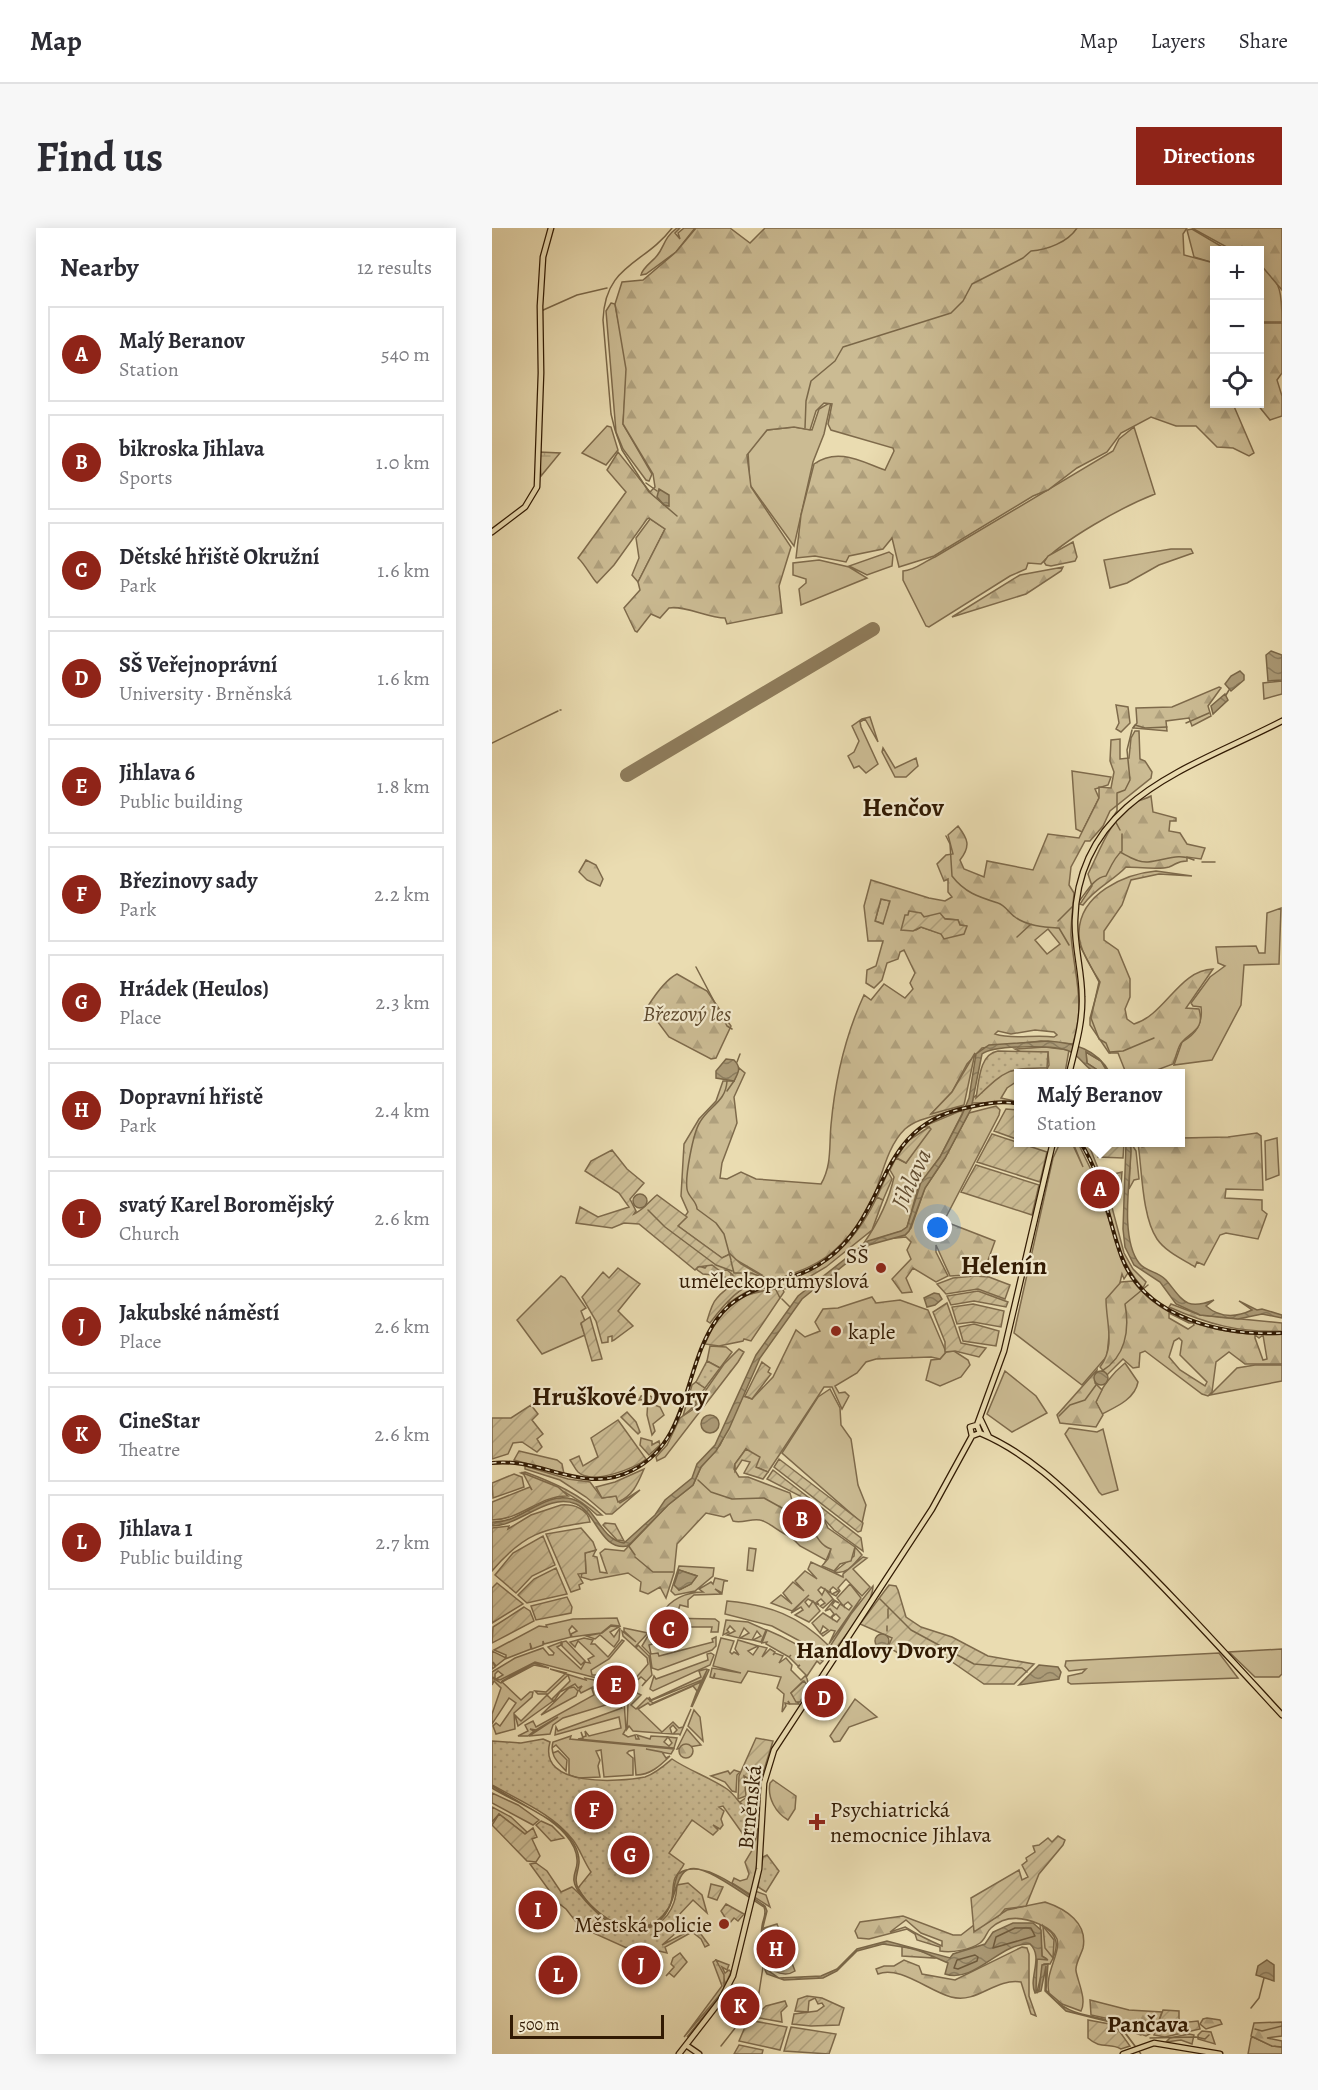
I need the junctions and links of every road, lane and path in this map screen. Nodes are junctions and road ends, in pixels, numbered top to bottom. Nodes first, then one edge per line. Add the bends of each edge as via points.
1 (551, 228) edge
2 (492, 532) edge
3 (1282, 722) edge
4 (1070, 1069) edge
5 (1052, 1147) edge
6 (980, 1418) junction
7 (977, 1425) junction
8 (980, 1433) junction
9 (972, 1436) junction
10 (988, 1437) junction
11 (1282, 1715) edge
12 (686, 2045) junction
13 (696, 2052) edge
14 (679, 2054) edge
15 (1124, 2054) edge
16 (1220, 2054) edge

1 - 2 main road via 543,257 540,306 537,487 525,507
3 - 4 main road via 1162,780 1137,796 1104,832 1078,891 1075,920 1083,998
5 - 6 main road via 1004,1351
6 - 7 main road
6 - 10 main road
7 - 8 main road
7 - 9 main road, Brněnská via 969,1429
8 - 9 main road
8 - 10 main road
9 - 12 main road, Brněnská via 946,1486 772,1755 764,1783 756,1886 741,1950 726,1991
10 - 11 main road via 1042,1469 1091,1515
12 - 13 main road
12 - 14 main road, Brněnská
15 - 16 main road via 1160,2043

